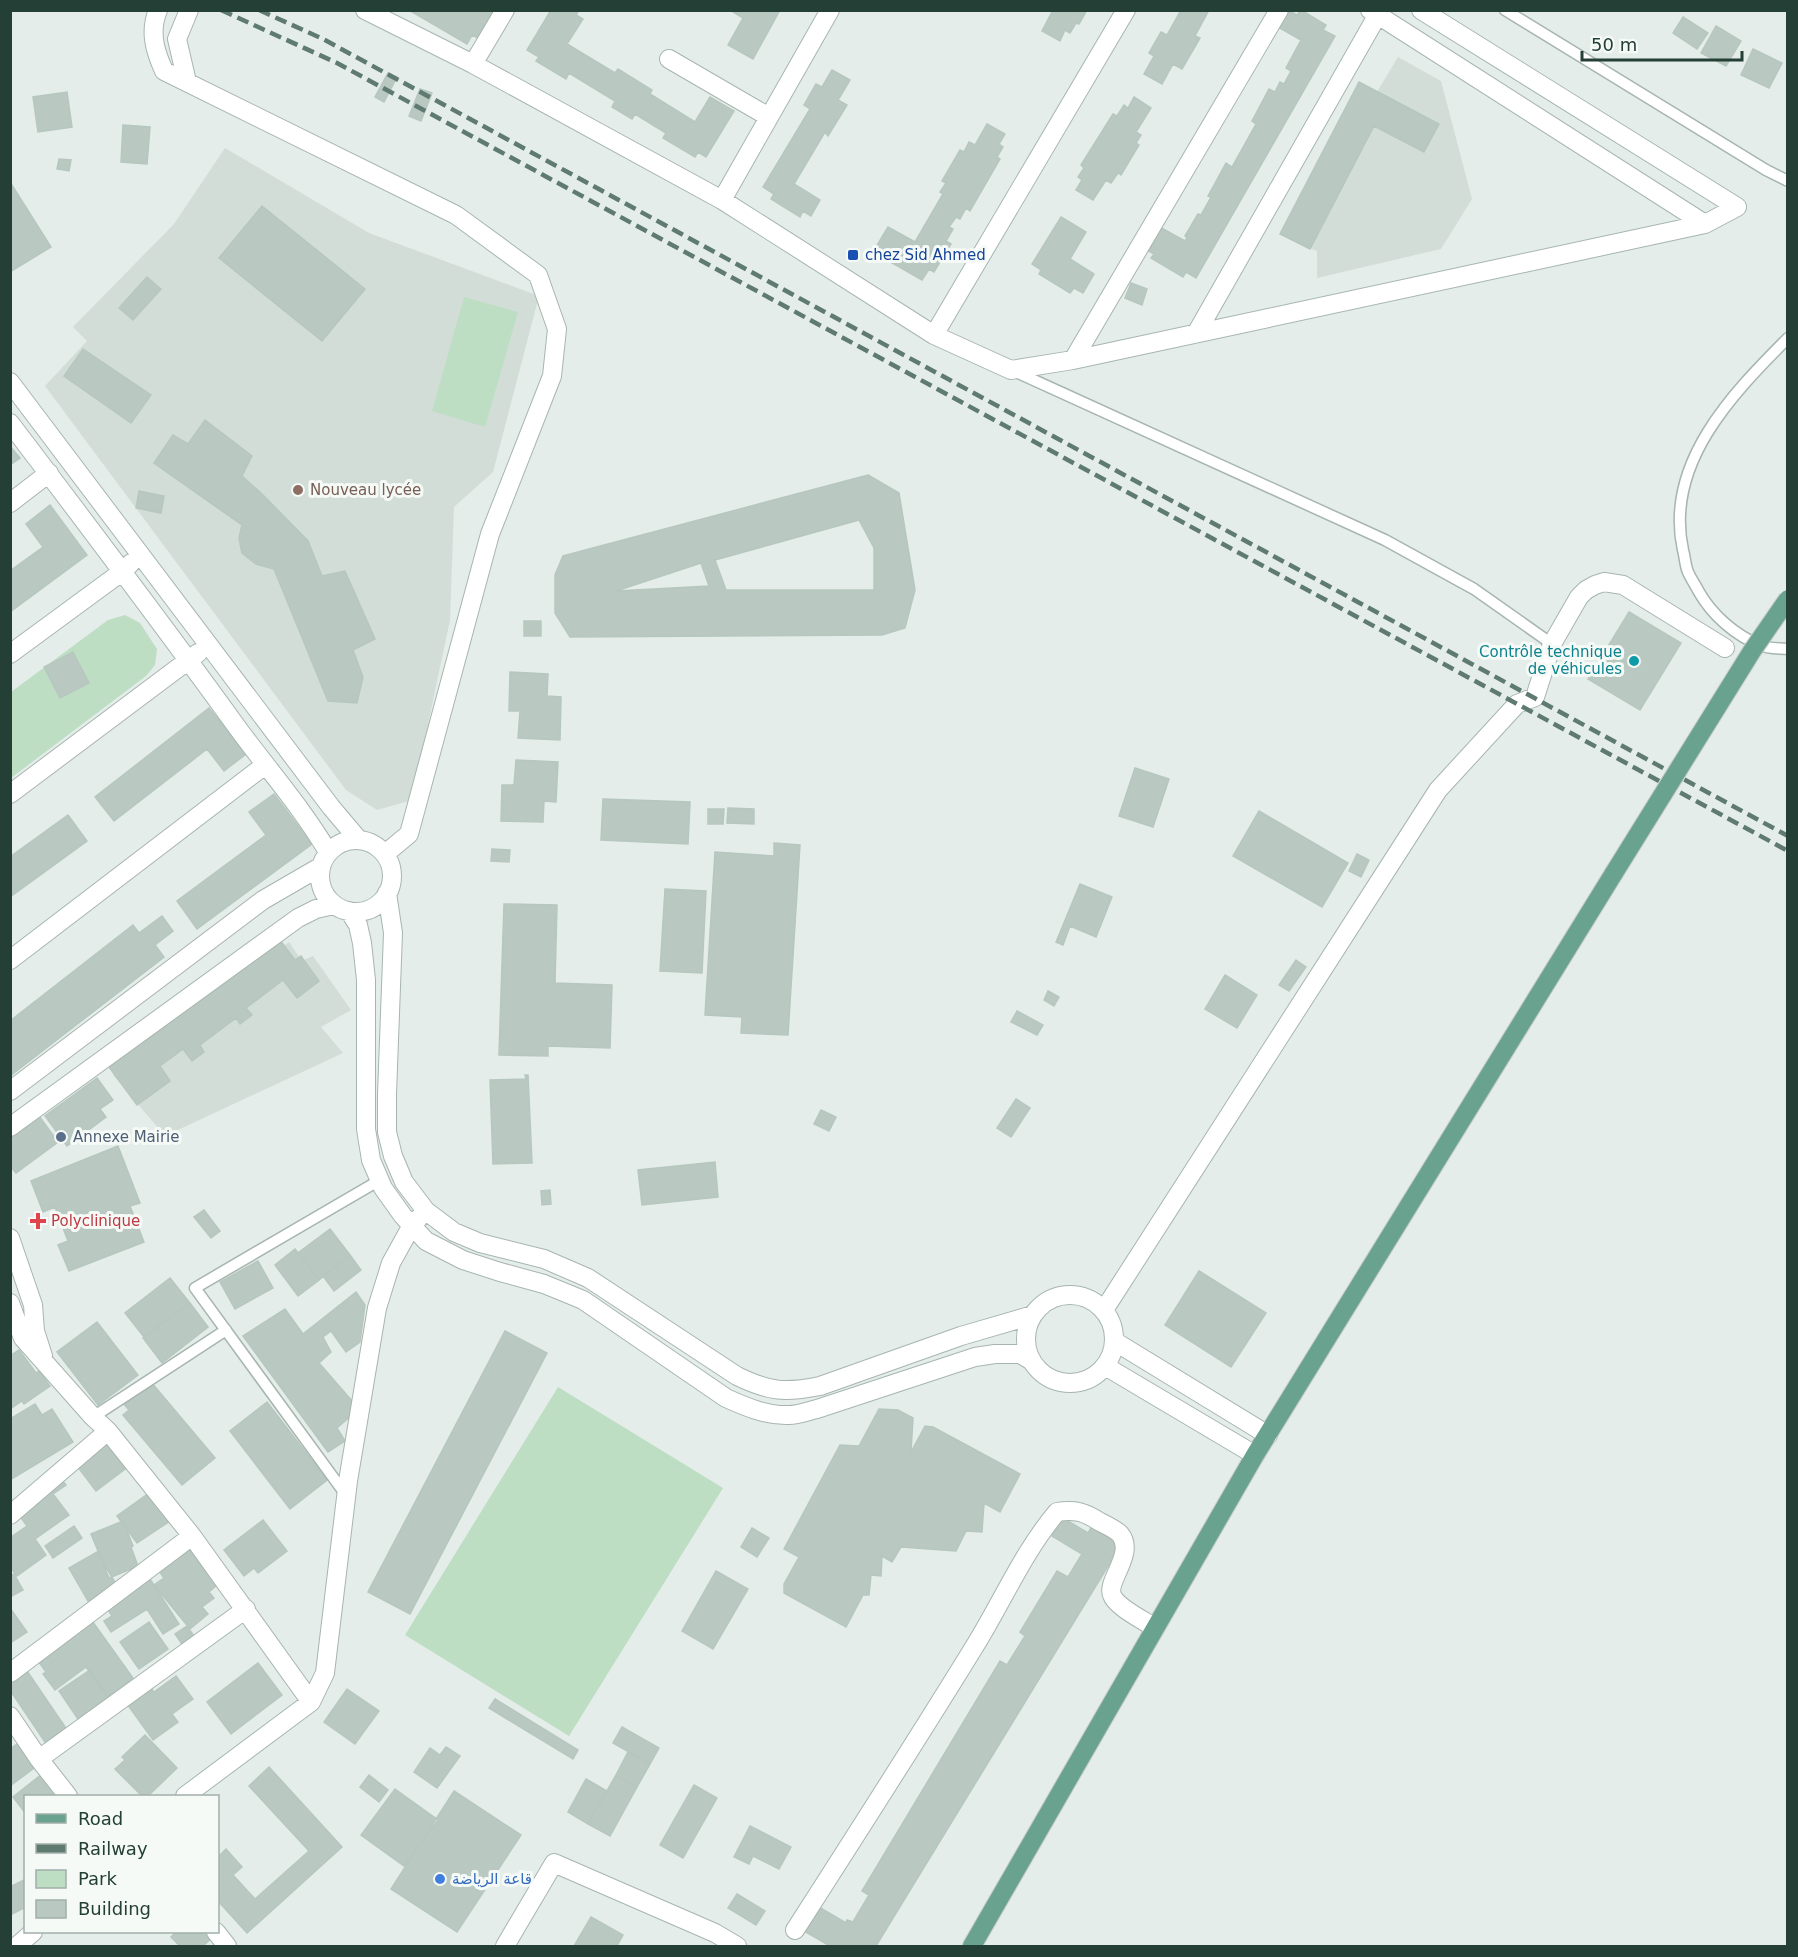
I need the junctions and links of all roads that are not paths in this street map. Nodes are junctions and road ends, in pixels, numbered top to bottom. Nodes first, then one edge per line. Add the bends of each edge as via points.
1 (189, 10) edge
2 (365, 10) edge
3 (506, 10) edge
4 (830, 10) edge
5 (1126, 10) edge
6 (1279, 10) edge
7 (1420, 10) edge
8 (1505, 10) edge
9 (1374, 13) edge
10 (156, 15) edge
11 (1474, 44) junction
12 (669, 59) dead end
13 (473, 64) junction
14 (1454, 64) junction
15 (187, 82) junction
16 (769, 117) junction
17 (1788, 181) edge
18 (722, 200) junction
19 (1705, 224) junction
20 (1197, 332) junction
21 (933, 335) junction
22 (1788, 338) edge
23 (1073, 360) junction
24 (1011, 370) junction
25 (10, 382) edge
26 (10, 423) edge
27 (49, 473) junction
28 (10, 502) edge
29 (140, 554) junction
30 (123, 571) junction
31 (1788, 599) edge
32 (1552, 644) junction
33 (209, 645) junction
34 (1725, 648) dead end
35 (1788, 649) edge
36 (10, 654) edge
37 (188, 660) junction
38 (265, 765) junction
39 (10, 795) edge
40 (358, 839) junction
41 (385, 854) junction
42 (324, 860) junction
43 (387, 893) junction
44 (342, 908) junction
45 (10, 960) edge
46 (10, 1091) edge
47 (10, 1127) edge
48 (380, 1180) junction
49 (426, 1211) junction
50 (412, 1225) junction
51 (10, 1238) edge
52 (10, 1303) edge
53 (1104, 1310) junction
54 (1033, 1315) junction
55 (226, 1330) junction
56 (1114, 1341) junction
57 (16, 1343) edge
58 (1032, 1361) junction
59 (46, 1364) junction
60 (1105, 1366) junction
61 (93, 1417) junction
62 (108, 1431) junction
63 (1268, 1435) junction
64 (1255, 1455) junction
65 (346, 1495) junction
66 (10, 1515) edge
67 (192, 1536) junction
68 (246, 1609) junction
69 (1155, 1628) junction
70 (10, 1673) edge
71 (311, 1702) junction
72 (10, 1716) edge
73 (17, 1741) edge
74 (39, 1759) junction
75 (66, 1795) edge
76 (188, 1795) edge
77 (795, 1930) dead end
78 (32, 1933) edge
79 (217, 1933) edge
80 (17, 1947) edge
81 (228, 1947) edge
82 (505, 1947) edge
83 (736, 1947) edge
84 (972, 1947) edge

1 - 15 street via 177,39
2 - 13 street
3 - 13 street
4 - 16 street
5 - 21 street
6 - 23 street
7 - 11 street
8 - 17 lane
9 - 14 street
9 - 20 street
10 - 15 street via 154,46 164,71
11 - 14 street
11 - 19 street via 1737,207
12 - 16 street
13 - 18 street
14 - 19 street
15 - 41 street via 456,215 538,275 557,329 552,376 490,534 409,834
16 - 18 street
18 - 21 street
19 - 20 street
20 - 23 street
21 - 24 street
22 - 35 lane via 1704,436 1689,467 1680,500 1680,535 1688,570 1705,602 1730,628 1753,642
23 - 24 street
24 - 32 lane via 1385,540 1474,589
25 - 29 street
26 - 27 street
27 - 28 street
27 - 30 street
29 - 30 street
29 - 33 street
30 - 36 street
30 - 37 street
31 - 63 main road, bridge via 1752,651
32 - 34 street via 1579,597 1604,582 1614,582
32 - 53 street via 1535,697 1517,704 1438,790
33 - 37 street
33 - 40 street
37 - 38 street
37 - 39 street
38 - 42 street via 313,826
38 - 45 street
40 - 41 street
40 - 42 street via 337,845
41 - 43 street via 392,873
42 - 44 street via 319,878 321,888
42 - 46 street via 263,900
43 - 44 street via 378,904 364,911
43 - 49 street via 393,933 387,1132 404,1182
44 - 47 street via 316,909 298,918
44 - 48 street via 358,925 363,953 366,1129 371,1160
48 - 50 street
48 - 55 lane via 195,1288
49 - 50 street
49 - 54 street via 454,1232 480,1243 544,1259 588,1278 759,1387 799,1390 820,1386
50 - 58 street via 426,1240 463,1260 583,1300 726,1398 768,1413 790,1415 817,1409 975,1357 1020,1354
50 - 65 street via 392,1263 377,1308
51 - 59 street via 33,1305 35,1331
52 - 57 street
53 - 54 street via 1081,1296 1067,1295 1048,1302
53 - 56 street
54 - 58 street via 1026,1338
55 - 61 lane
55 - 65 lane
56 - 60 street
56 - 63 street
57 - 59 street
58 - 60 street via 1042,1372 1068,1382 1082,1381
59 - 61 street
60 - 64 street
61 - 62 street
62 - 66 street
62 - 67 street
63 - 64 main road
64 - 69 main road
65 - 71 street via 325,1674
67 - 68 street
67 - 70 street
68 - 71 street
68 - 74 street
69 - 77 street via 1117,1604 1112,1596 1111,1589 1122,1564 1124,1546 1120,1534 1072,1509 1057,1512 1040,1533 994,1615
69 - 84 main road
71 - 76 street
72 - 73 street
73 - 74 street
74 - 75 street
78 - 80 street
79 - 81 street
82 - 83 street via 554,1863 715,1933

